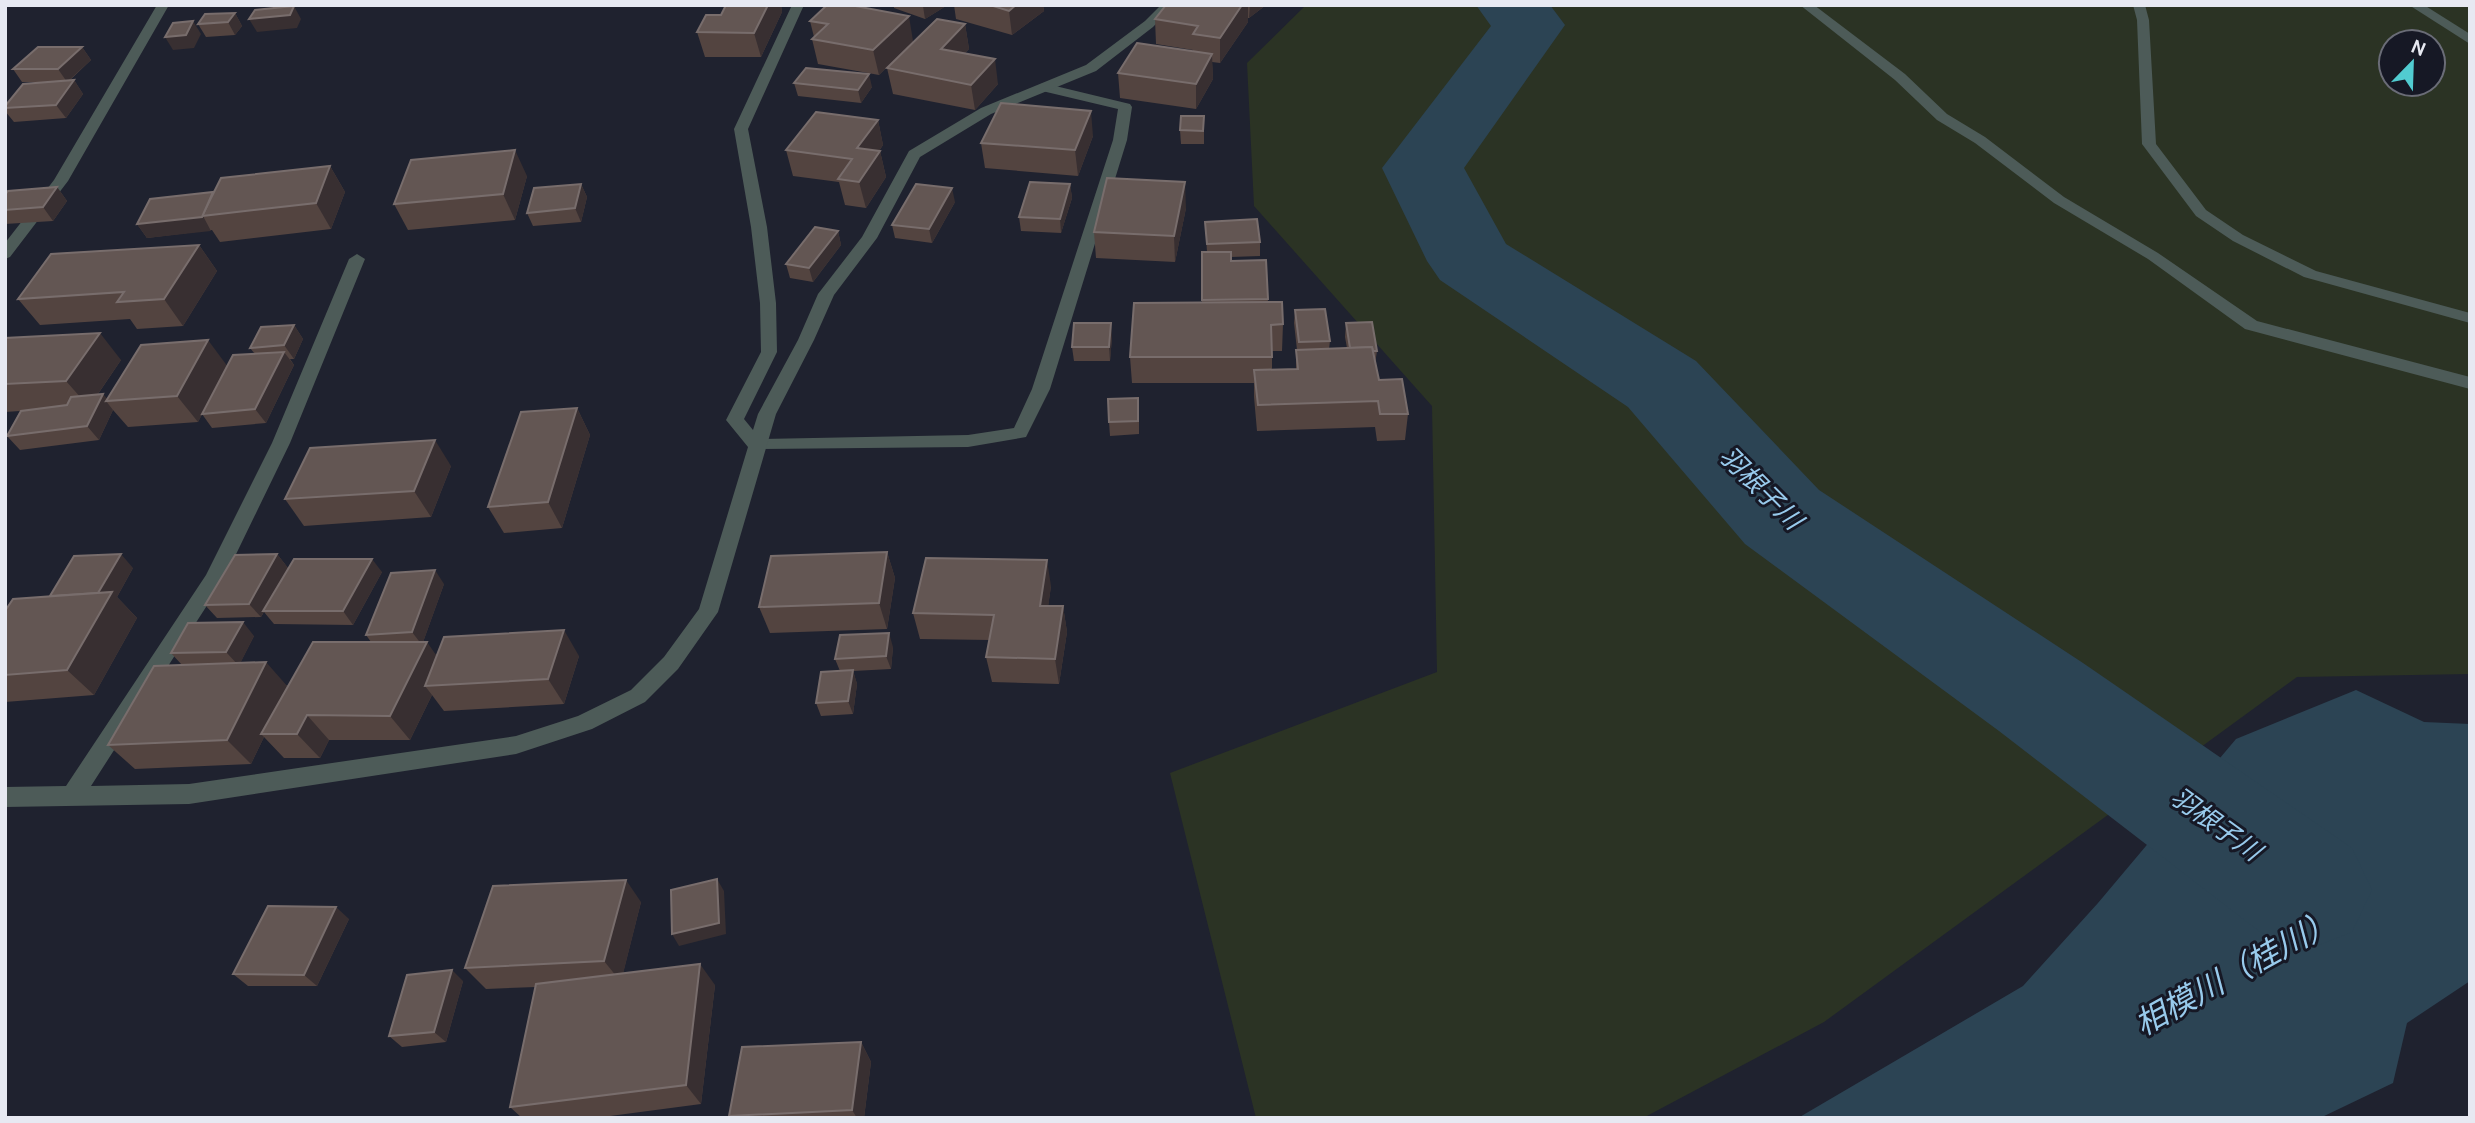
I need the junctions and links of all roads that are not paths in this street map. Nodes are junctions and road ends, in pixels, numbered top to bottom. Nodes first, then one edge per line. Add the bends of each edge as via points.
1 (163, 5) edge
2 (798, 5) edge
3 (1168, 5) edge
4 (1807, 5) edge
5 (2139, 5) edge
6 (2415, 5) edge
7 (2470, 40) edge
8 (1043, 87) junction
9 (5, 254) edge
10 (357, 259) dead end
11 (2470, 318) edge
12 (2470, 383) edge
13 (756, 445) junction
14 (72, 796) junction
15 (5, 797) edge

1 - 9 street via 61,181
2 - 13 street via 741,129 765,278 769,352 735,421
3 - 8 street via 1091,68
4 - 12 street via 1942,117 2059,200 2153,256 2251,325
5 - 11 street via 2149,144 2201,213 2238,238 2310,274
6 - 7 street
8 - 13 street via 986,111 914,154 869,237 827,294
8 - 13 street via 1125,107 1120,139 1041,389 1020,433 968,441
10 - 14 street via 281,443 215,579
13 - 14 street via 708,612 671,663 638,696 584,723 516,746 188,794
14 - 15 street

